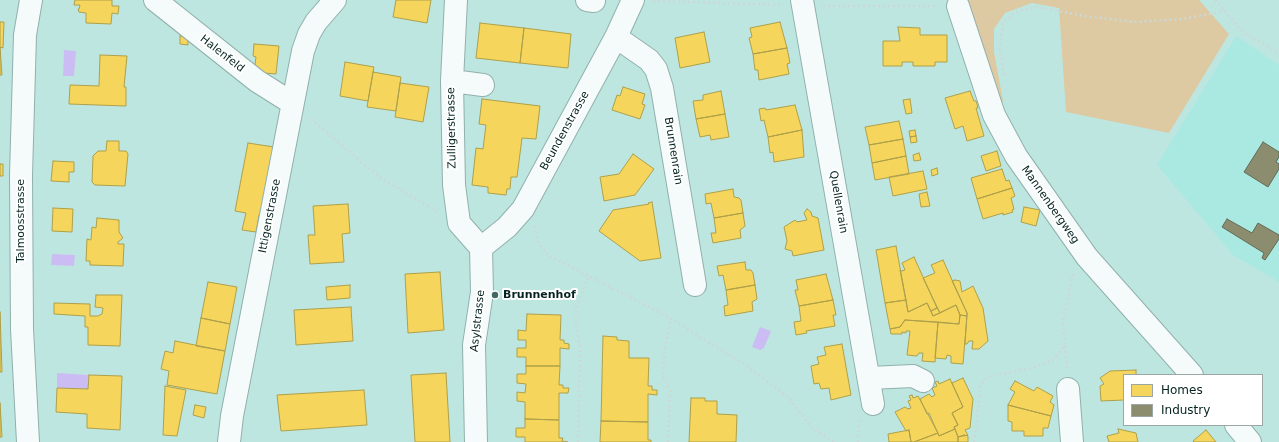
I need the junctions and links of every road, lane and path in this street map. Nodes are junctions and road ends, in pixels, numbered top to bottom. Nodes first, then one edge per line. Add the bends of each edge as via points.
1 (31, 0) edge
2 (155, 0) edge
3 (335, 0) edge
4 (456, 0) edge
5 (632, 0) edge
6 (802, 0) edge
7 (1215, 0) edge
8 (958, 6) dead end
9 (1225, 11) junction
10 (616, 37) junction
11 (1279, 54) edge
12 (1005, 78) dead end
13 (452, 81) junction
14 (483, 85) dead end
15 (292, 103) junction
16 (523, 209) junction
17 (459, 224) junction
18 (481, 248) junction
19 (1087, 257) junction
20 (589, 276) junction
21 (695, 285) dead end
22 (671, 319) junction
23 (1191, 374) edge
24 (869, 378) junction
25 (923, 381) dead end
26 (1068, 389) dead end
27 (874, 404) dead end
28 (1237, 426) edge
29 (28, 442) edge
30 (228, 442) edge
31 (476, 442) edge
32 (578, 442) edge
33 (668, 442) edge
34 (835, 442) edge
35 (974, 442) edge
36 (1072, 442) edge
37 (1250, 442) edge

1 - 29 street, Talmoosstrasse via 25,36 20,175 22,329
2 - 15 street, Halenfeld via 257,81
3 - 15 street, Ittigenstrasse via 309,34
4 - 13 street, Zulligerstrasse
5 - 10 street, Beundenstrasse
6 - 24 street, Quellenrain
7 - 9 path
8 - 19 street, Mannenbergweg via 994,115 1016,156
9 - 11 path via 1244,33
9 - 12 path via 1183,19 1135,22 1085,16 1037,6 1015,12 1003,23 1000,51
10 - 16 street, Beundenstrasse
10 - 21 street, Brunnenrain via 649,60 656,69 662,88
13 - 14 street
13 - 17 street, Zulligerstrasse via 452,156
15 - 17 path via 365,166
15 - 30 street, Ittigenstrasse
16 - 18 street, Beundenstrasse via 507,227
16 - 20 path via 537,219 536,234 542,249 548,255
17 - 18 street
18 - 31 street, Asylstrasse via 482,292 474,345
19 - 23 street, Mannenbergweg
19 - 35 path via 1072,277 1063,320 1065,346 1054,360 988,378 981,384
20 - 22 path
20 - 32 path via 576,307 580,347
22 - 33 path via 663,376 670,390
22 - 34 path via 746,365 789,398 812,428
24 - 25 street via 913,376
24 - 27 street, Quellenrain
26 - 36 street
28 - 37 street

